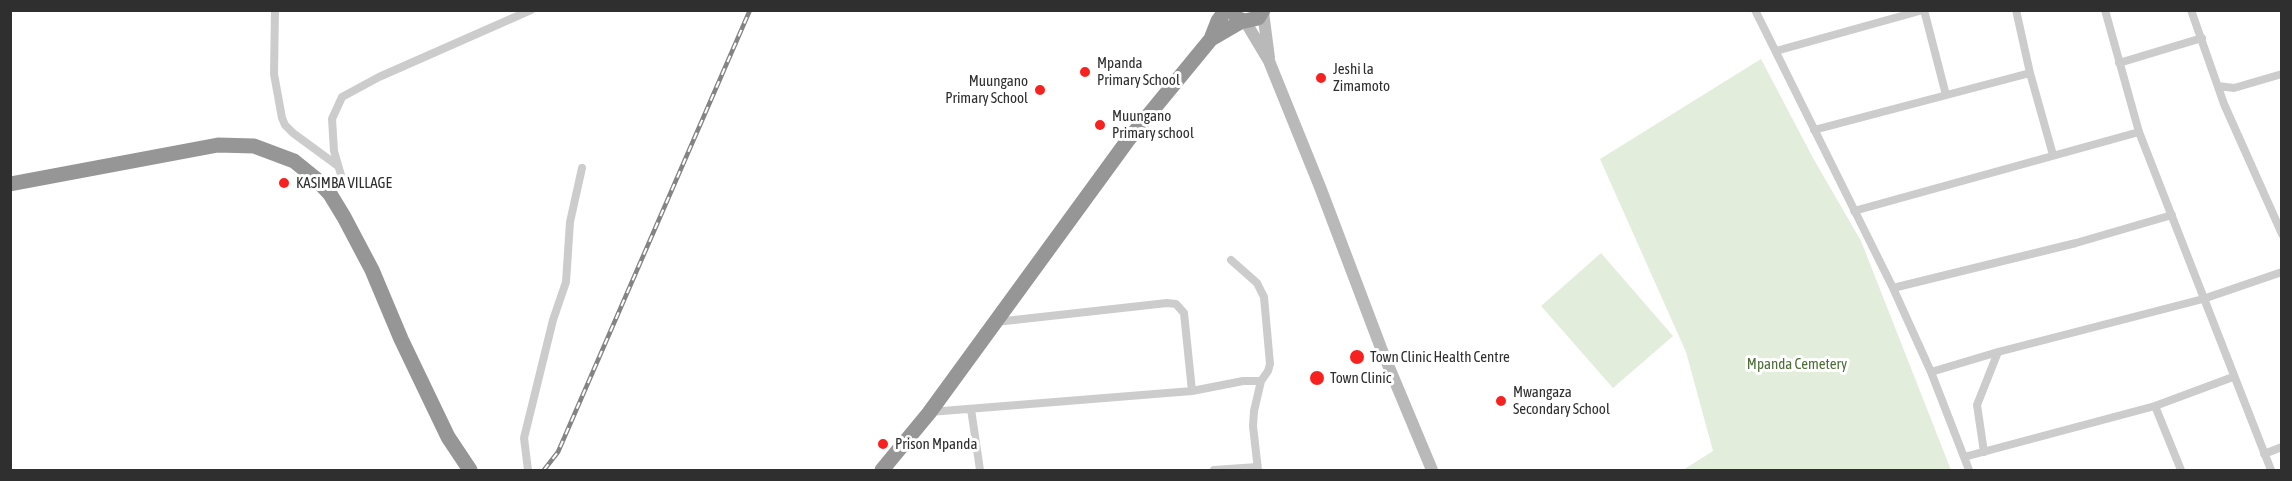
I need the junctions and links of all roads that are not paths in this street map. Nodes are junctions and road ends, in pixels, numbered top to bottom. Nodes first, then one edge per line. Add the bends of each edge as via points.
1 (275, 10) edge
2 (531, 10) edge
3 (1226, 10) edge
4 (1755, 10) edge
5 (1924, 10) edge
6 (2016, 10) edge
7 (2105, 10) edge
8 (2191, 10) edge
9 (1263, 11) edge
10 (1240, 18) edge
11 (1211, 39) junction
12 (2202, 39) junction
13 (1776, 51) junction
14 (1269, 60) junction
15 (2119, 63) junction
16 (2030, 73) junction
17 (2282, 74) edge
18 (2218, 86) junction
19 (2235, 88) junction
20 (1946, 95) junction
21 (2224, 104) junction
22 (1814, 130) junction
23 (2139, 132) junction
24 (2053, 155) junction
25 (338, 166) junction
26 (582, 168) dead end
27 (10, 184) edge
28 (330, 194) junction
29 (1854, 211) junction
30 (2172, 215) junction
31 (2282, 234) edge
32 (1232, 260) dead end
33 (2282, 272) edge
34 (1893, 288) junction
35 (2203, 299) junction
36 (996, 322) junction
37 (1998, 352) junction
38 (1931, 372) junction
39 (2233, 377) junction
40 (1261, 381) junction
41 (1192, 391) junction
42 (2155, 406) junction
43 (971, 409) junction
44 (929, 412) junction
45 (2282, 447) edge
46 (1984, 452) junction
47 (2264, 454) junction
48 (1964, 457) junction
49 (1258, 469) edge
50 (470, 471) edge
51 (528, 471) edge
52 (882, 471) edge
53 (980, 471) edge
54 (1214, 471) edge
55 (1432, 471) edge
56 (1969, 471) edge
57 (2181, 471) edge
58 (2271, 471) edge

1 - 25 street via 274,74 282,118 293,134
2 - 25 street via 347,93 337,104 332,119
3 - 11 highway
4 - 13 street
5 - 13 street
5 - 20 street
6 - 16 street
7 - 15 street
8 - 12 street
9 - 10 highway via 1258,18
9 - 14 street
10 - 11 highway
10 - 14 street
11 - 36 highway via 1128,140
12 - 15 street
12 - 18 street
13 - 22 street
14 - 55 street
15 - 23 street
16 - 20 street
16 - 24 street
17 - 19 street
18 - 19 street
18 - 21 street
19 - 21 street
20 - 22 street
21 - 31 street
22 - 29 street
23 - 24 street
23 - 30 street
24 - 29 street
25 - 28 street via 341,178
26 - 51 street via 570,222 566,282 524,438
27 - 28 highway via 218,145 243,145 294,161
28 - 50 highway via 372,270 448,437
29 - 34 street
30 - 34 street
30 - 35 street
32 - 40 street via 1257,284 1264,297 1270,364
33 - 35 street
34 - 38 street
35 - 37 street
35 - 39 street
36 - 41 street via 1176,304 1184,313
36 - 44 highway
37 - 38 street
37 - 46 street via 1977,405
38 - 48 street
39 - 42 street
39 - 47 street
40 - 41 street
40 - 49 street via 1252,426
41 - 43 street
42 - 46 street
42 - 57 street
43 - 44 street
43 - 53 street
44 - 52 highway
45 - 47 street
46 - 48 street
47 - 58 street
48 - 56 street
49 - 54 street

